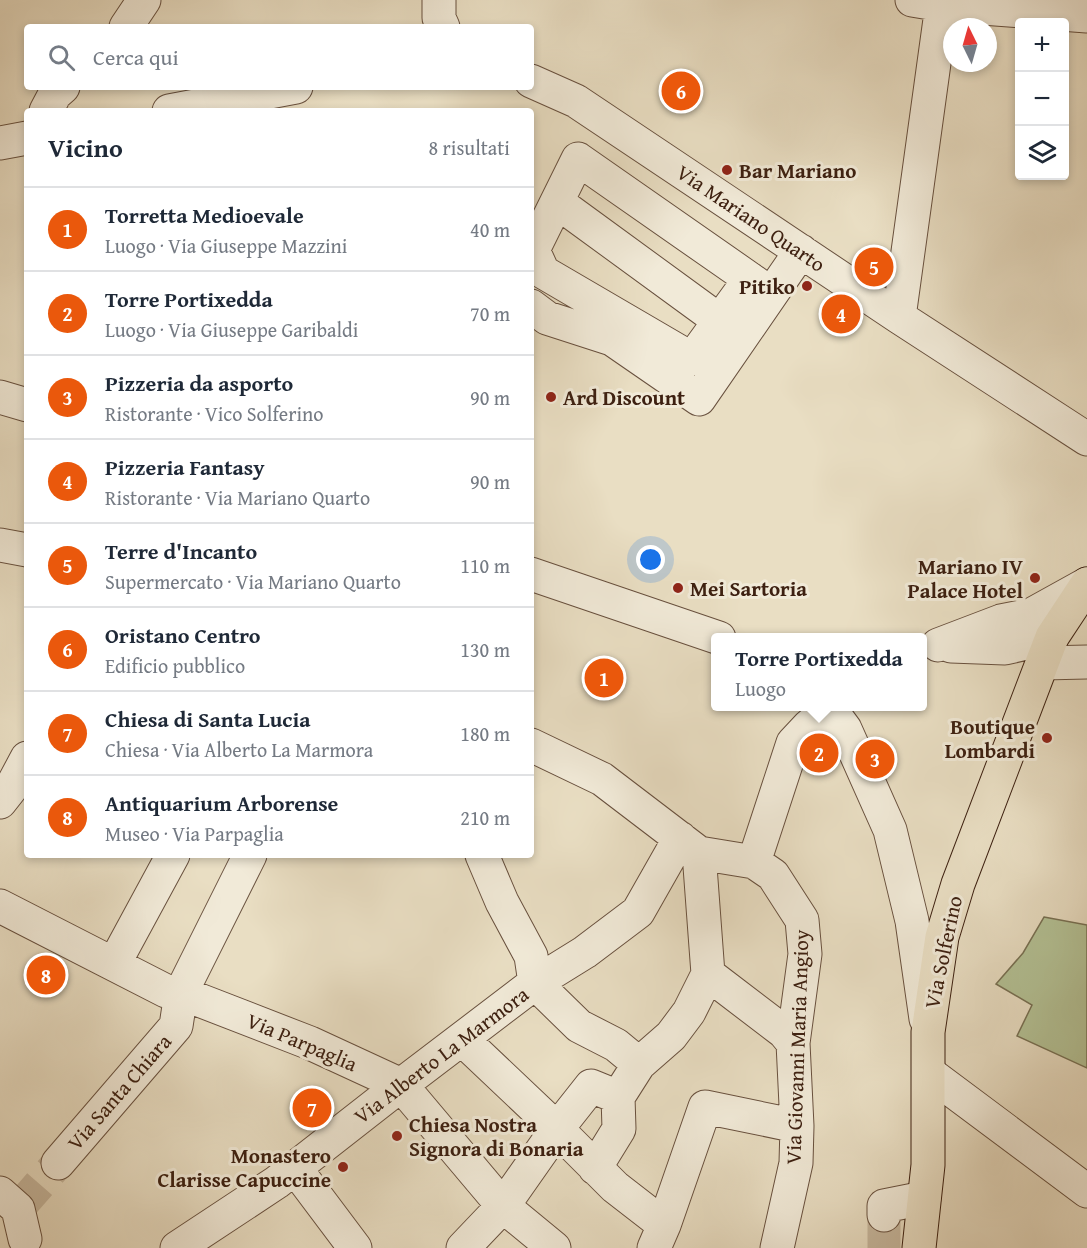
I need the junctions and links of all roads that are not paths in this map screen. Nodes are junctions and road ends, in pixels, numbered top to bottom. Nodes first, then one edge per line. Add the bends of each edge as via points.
1 (144, 0) edge
2 (927, 2) edge
3 (1087, 16) edge
4 (128, 24) edge
5 (534, 82) edge
6 (60, 90) edge
7 (280, 90) edge
8 (48, 108) edge
9 (185, 108) edge
10 (24, 139) edge
11 (0, 143) edge
12 (557, 202) junction
13 (534, 248) edge
14 (801, 251) junction
15 (534, 252) edge
16 (760, 287) junction
17 (534, 308) edge
18 (899, 317) junction
19 (720, 321) junction
20 (0, 397) edge
21 (24, 404) edge
22 (1087, 440) edge
23 (0, 545) edge
24 (24, 549) edge
25 (534, 575) edge
26 (1087, 584) edge
27 (711, 635) edge
28 (930, 646) edge
29 (1048, 650) junction
30 (1087, 662) edge
31 (826, 711) edge
32 (833, 711) edge
33 (534, 746) edge
34 (24, 766) edge
35 (13, 794) edge
36 (689, 846) junction
37 (171, 858) edge
38 (248, 858) edge
39 (483, 858) edge
40 (754, 862) junction
41 (0, 906) edge
42 (912, 921) junction
43 (942, 937) junction
44 (114, 964) junction
45 (708, 974) junction
46 (535, 983) junction
47 (181, 993) junction
48 (928, 1032) junction
49 (462, 1039) junction
50 (793, 1043) junction
51 (628, 1054) junction
52 (929, 1073) junction
53 (401, 1085) junction
54 (618, 1097) junction
55 (797, 1126) junction
56 (557, 1129) junction
57 (57, 1163) tunnel mouth
58 (596, 1167) junction
59 (295, 1168) junction
60 (1087, 1191) edge
61 (924, 1198) junction
62 (503, 1206) junction
63 (884, 1215) dead end
64 (659, 1237) edge
65 (177, 1248) edge
66 (355, 1248) edge
67 (463, 1248) edge
68 (554, 1248) edge
69 (777, 1248) edge
70 (919, 1248) edge

1 - 4 street
2 - 3 street
2 - 18 street
5 - 14 street, Via Mariano Quarto via 576,101
6 - 8 street
7 - 9 street
10 - 11 street
12 - 13 street
12 - 16 street via 578,159
12 - 19 street
14 - 16 street
14 - 18 street, Via Mariano Quarto
15 - 19 street via 543,272 692,359
16 - 17 street via 699,399 612,339 547,318
16 - 19 street
18 - 22 street, Via Mariano Quarto
20 - 21 street
23 - 24 street
25 - 27 street
26 - 28 street via 1031,615 1001,621
26 - 29 main road, Via Solferino
28 - 29 street
29 - 30 street
29 - 43 main road, Via Solferino via 957,884
31 - 40 street via 793,743
32 - 42 street via 890,830
33 - 36 street via 602,779
34 - 35 street
36 - 40 street
36 - 45 street
36 - 46 street, Via Alberto La Marmora via 638,912
37 - 44 street
38 - 47 street, Via Santa Chiara
39 - 46 street via 501,902 531,956
40 - 50 street, Via Giovanni Maria Angioy via 773,875 802,920 804,954
41 - 44 street, Via Parpaglia
42 - 43 street
42 - 48 street
43 - 48 main road, Via Solferino
44 - 47 street, Via Parpaglia via 166,991
45 - 50 street
45 - 51 street via 671,1036
46 - 49 street, Via Alberto La Marmora
46 - 51 street via 579,1026
47 - 53 street, Via Parpaglia
47 - 57 street, Via Santa Chiara via 176,1026
48 - 52 main road, Via Solferino
49 - 53 street, Via Alberto La Marmora
49 - 56 street
50 - 55 street, Via Giovanni Maria Angioy
51 - 54 street
52 - 60 street
52 - 61 main road, Via Solferino
53 - 59 street, Via Alberto La Marmora
53 - 62 street, Via Parpaglia
54 - 56 street via 591,1086
54 - 58 street via 619,1129
55 - 64 street via 705,1107
55 - 69 street, Via Giovanni Maria Angioy via 796,1163
56 - 58 street
56 - 62 street
58 - 64 street
59 - 65 street, Via Alberto La Marmora
59 - 66 street
61 - 63 street via 884,1206
61 - 70 main road, Via Solferino
62 - 67 street
62 - 68 street, Via Parpaglia

